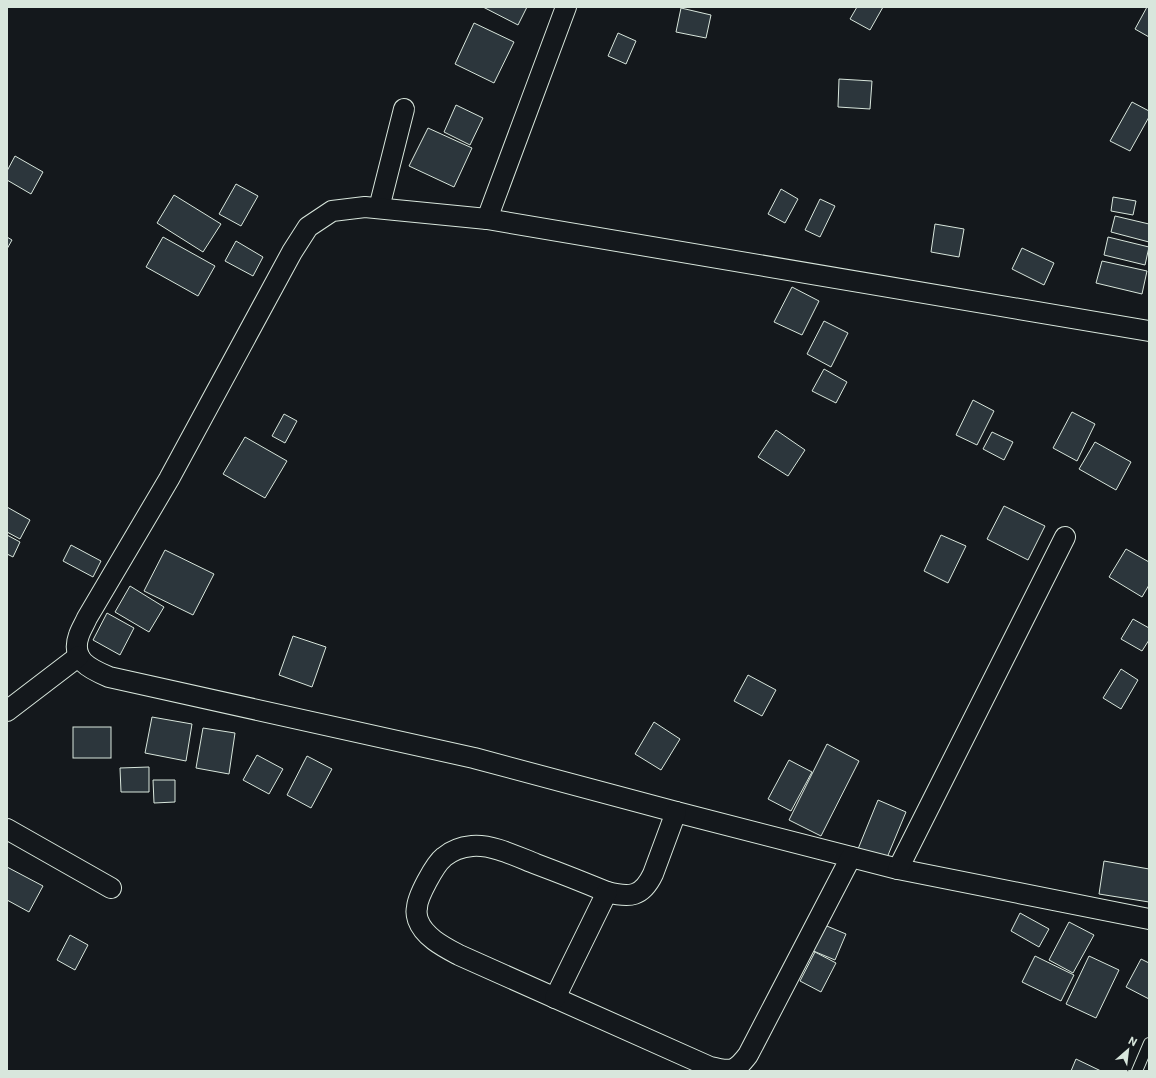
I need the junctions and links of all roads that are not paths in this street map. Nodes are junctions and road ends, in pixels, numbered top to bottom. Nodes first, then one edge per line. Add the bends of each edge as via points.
1 (566, 7) edge
2 (404, 109) dead end
3 (379, 208) junction
4 (487, 219) junction
5 (1149, 331) edge
6 (1065, 537) dead end
7 (78, 656) junction
8 (9, 706) edge
9 (676, 812) junction
10 (7, 829) edge
11 (851, 857) junction
12 (898, 869) junction
13 (111, 888) dead end
14 (607, 892) junction
15 (1149, 919) edge
16 (555, 998) junction
17 (1149, 1043) edge
18 (1137, 1071) edge

1 - 4 street
2 - 3 street
3 - 4 street
3 - 7 street via 332,211 308,227 169,479 87,618 76,646
4 - 5 street
6 - 12 street
7 - 8 street
7 - 9 street via 84,664 109,677 474,758
9 - 11 street
9 - 14 street via 649,883 633,894
10 - 13 street
11 - 12 street
11 - 16 street via 748,1055 733,1070 710,1067
12 - 15 street
14 - 16 street
14 - 16 street via 507,853 488,847 473,846 459,849 443,857 424,889 416,907 418,920 424,931 438,943 458,955
17 - 18 lane

